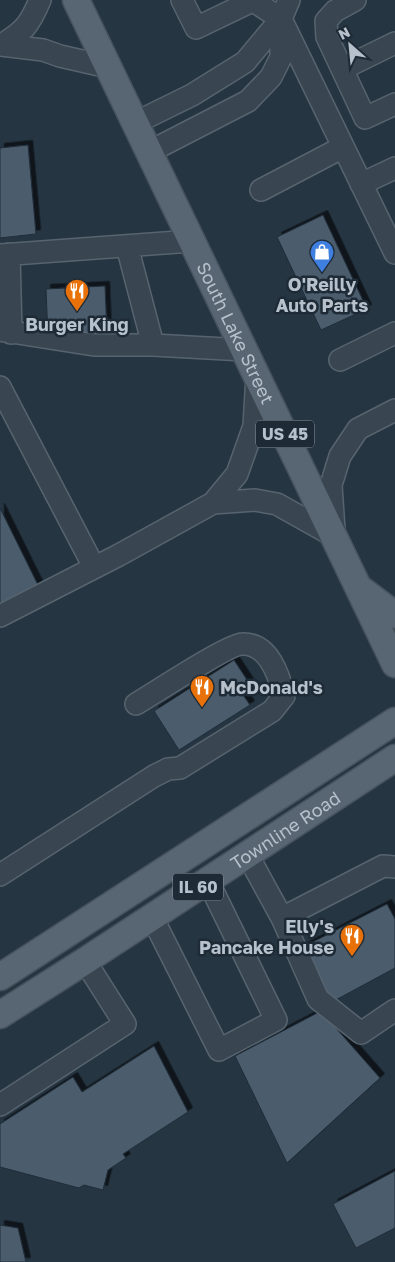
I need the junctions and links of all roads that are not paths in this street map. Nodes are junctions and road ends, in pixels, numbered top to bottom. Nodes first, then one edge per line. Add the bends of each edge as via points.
1 (40, 0) edge
2 (76, 0) edge
3 (182, 0) edge
4 (355, 0) edge
5 (252, 1) edge
6 (285, 10) edge
7 (395, 43) edge
8 (0, 45) edge
9 (108, 67) junction
10 (342, 69) junction
11 (395, 104) edge
12 (366, 118) junction
13 (135, 123) junction
14 (340, 140) junction
15 (149, 152) junction
16 (395, 168) edge
17 (361, 184) junction
18 (261, 190) dead end
19 (392, 240) edge
20 (192, 241) junction
21 (127, 246) junction
22 (5, 255) edge
23 (5, 332) edge
24 (395, 333) edge
25 (153, 346) junction
26 (244, 350) junction
27 (340, 360) dead end
28 (256, 376) junction
29 (0, 386) edge
30 (395, 410) edge
31 (213, 503) junction
32 (334, 536) junction
33 (94, 567) junction
34 (358, 587) junction
35 (395, 615) edge
36 (0, 616) edge
37 (395, 664) edge
38 (138, 709) dead end
39 (395, 721) edge
40 (395, 758) edge
41 (247, 854) junction
42 (395, 867) edge
43 (0, 875) edge
44 (208, 880) junction
45 (152, 917) junction
46 (282, 918) junction
47 (85, 961) junction
48 (0, 977) edge
49 (395, 1010) edge
50 (0, 1015) edge
51 (0, 1105) edge

1 - 8 lane via 34,17 19,35
2 - 9 main road, South Lake Street / US 45
3 - 5 lane via 196,28
4 - 10 lane via 335,10 326,21 327,37
5 - 6 lane
6 - 13 lane via 245,62 192,95
6 - 14 lane
6 - 15 lane via 280,57 271,77 248,101
7 - 10 lane
8 - 9 lane via 43,50
9 - 13 main road, South Lake Street / US 45
10 - 12 lane
11 - 12 lane
12 - 14 lane
13 - 15 main road, South Lake Street / US 45
14 - 17 lane
14 - 18 lane
15 - 20 main road, South Lake Street / US 45
16 - 17 lane
17 - 19 lane
20 - 21 lane
20 - 26 main road, South Lake Street / US 45
21 - 22 lane
21 - 25 lane
22 - 23 lane
23 - 25 lane via 94,345
24 - 27 lane
25 - 26 lane
26 - 28 main road, South Lake Street / US 45
28 - 31 lane via 254,426 237,474
28 - 32 main road, South Lake Street / US 45
29 - 33 lane
30 - 32 lane via 358,429 340,456 331,485
31 - 32 lane via 256,500 277,504
31 - 33 lane
32 - 34 main road, South Lake Street / US 45
33 - 36 lane
34 - 35 main road
34 - 37 main road, South Lake Street / US 45
38 - 43 lane via 222,652 241,643 260,648 277,671 284,696 272,710 180,768 168,769 154,776
39 - 48 main road, Townline Road / IL 60
40 - 41 main road, Townline Road / IL 60
41 - 44 main road, Townline Road / IL 60
41 - 46 lane
42 - 46 lane via 383,866
44 - 45 main road, Townline Road / IL 60
44 - 45 lane via 276,1020 219,1050
45 - 47 main road, Townline Road / IL 60
46 - 49 lane via 318,999 361,1033
47 - 50 main road, Townline Road / IL 60
47 - 51 lane via 125,1024

